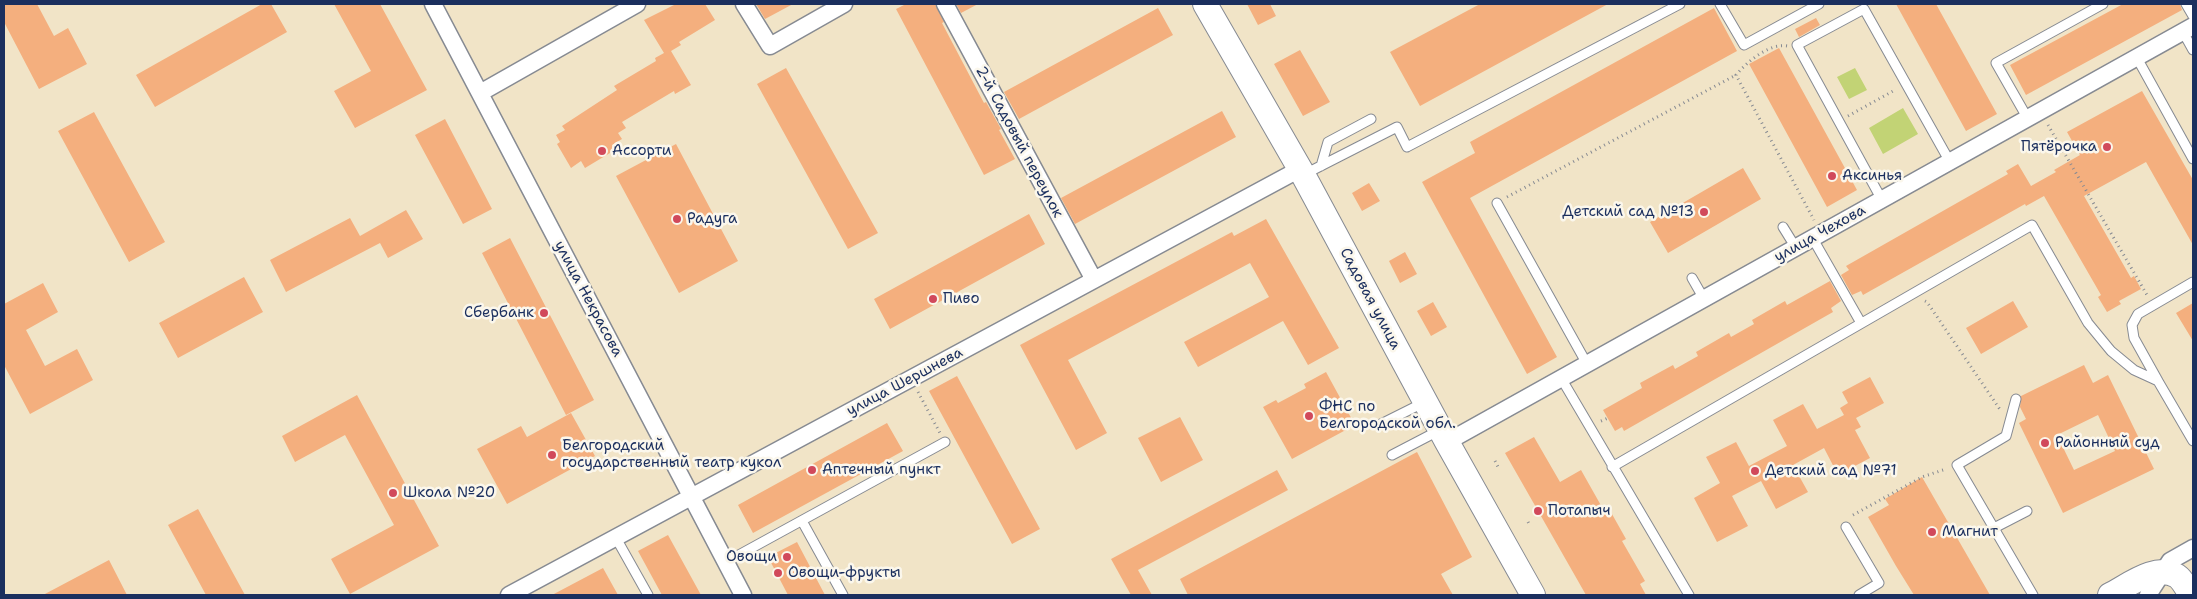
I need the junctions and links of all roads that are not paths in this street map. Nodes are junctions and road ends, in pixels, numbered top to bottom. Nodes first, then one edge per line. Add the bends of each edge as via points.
1 (433, 4) edge
2 (638, 4) edge
3 (744, 4) edge
4 (844, 4) edge
5 (945, 4) edge
6 (1205, 4) edge
7 (1680, 4) edge
8 (1720, 4) edge
9 (1818, 4) edge
10 (2103, 4) edge
11 (2186, 4) edge
12 (2193, 16) edge
13 (2188, 29) edge
14 (2193, 50) edge
15 (2137, 58) junction
16 (480, 93) junction
17 (2034, 115) junction
18 (1371, 119) dead end
19 (2193, 160) edge
20 (1950, 162) junction
21 (1308, 170) junction
22 (1882, 200) junction
23 (1498, 203) road end
24 (1783, 228) dead end
25 (1817, 236) junction
26 (1796, 248) junction
27 (1692, 278) dead end
28 (1094, 280) junction
29 (2193, 282) edge
30 (1704, 299) junction
31 (1861, 323) junction
32 (1587, 364) junction
33 (1561, 378) junction
34 (2158, 380) junction
35 (2016, 399) dead end
36 (1425, 402) junction
37 (1381, 424) dead end
38 (1444, 436) junction
39 (2193, 441) edge
40 (945, 442) road end
41 (1392, 454) dead end
42 (1612, 466) junction
43 (691, 497) junction
44 (2027, 511) dead end
45 (802, 521) junction
46 (1846, 526) dead end
47 (1994, 528) junction
48 (616, 538) junction
49 (2193, 548) edge
50 (726, 562) junction
51 (2163, 573) junction
52 (2124, 593) edge
53 (509, 595) edge
54 (648, 595) edge
55 (743, 595) edge
56 (843, 595) edge
57 (1533, 595) edge
58 (1689, 595) edge
59 (1859, 595) edge
60 (2033, 595) edge
61 (2148, 595) edge
62 (2191, 595) edge

1 - 16 street, улица Некрасова
2 - 16 street
3 - 4 street via 770,46
5 - 28 street, 2-й Садовый переулок
6 - 21 main road, Садовая улица
7 - 21 lane via 1408,147 1397,127
8 - 9 lane via 1744,45
10 - 17 lane via 1996,62
11 - 12 lane
13 - 14 lane
13 - 15 street, улица Чехова
15 - 17 street, улица Чехова
15 - 19 lane
16 - 43 street, улица Некрасова
17 - 20 street, улица Чехова
18 - 21 lane via 1328,142
20 - 22 street, улица Чехова
20 - 22 lane via 1864,9 1797,45
21 - 28 street, улица Шершнева
21 - 36 main road, Садовая улица
22 - 25 street, улица Чехова
23 - 32 lane
24 - 26 lane
25 - 26 street, улица Чехова
25 - 31 lane
26 - 30 street, улица Чехова
27 - 30 lane
28 - 43 street, улица Шершнева
29 - 34 lane via 2138,314 2132,325 2134,338
30 - 32 street, улица Чехова
31 - 34 lane via 2032,225 2088,323 2134,370
31 - 42 lane
32 - 33 street, улица Чехова
33 - 38 street, улица Чехова
33 - 42 lane
34 - 39 lane
35 - 47 lane via 2006,436 1957,465
36 - 37 lane
36 - 38 main road, Садовая улица
38 - 41 lane
38 - 57 main road, Садовая улица
40 - 45 lane
42 - 58 lane
43 - 48 street, улица Шершнева
43 - 50 street, улица Некрасова
44 - 47 lane
45 - 50 lane
45 - 56 lane
46 - 59 lane via 1879,583
47 - 60 lane
48 - 53 street, улица Шершнева
48 - 54 lane
49 - 51 street via 2170,561
50 - 55 street, улица Некрасова
51 - 52 main road via 2151,574
51 - 61 street
51 - 62 main road via 2176,576

